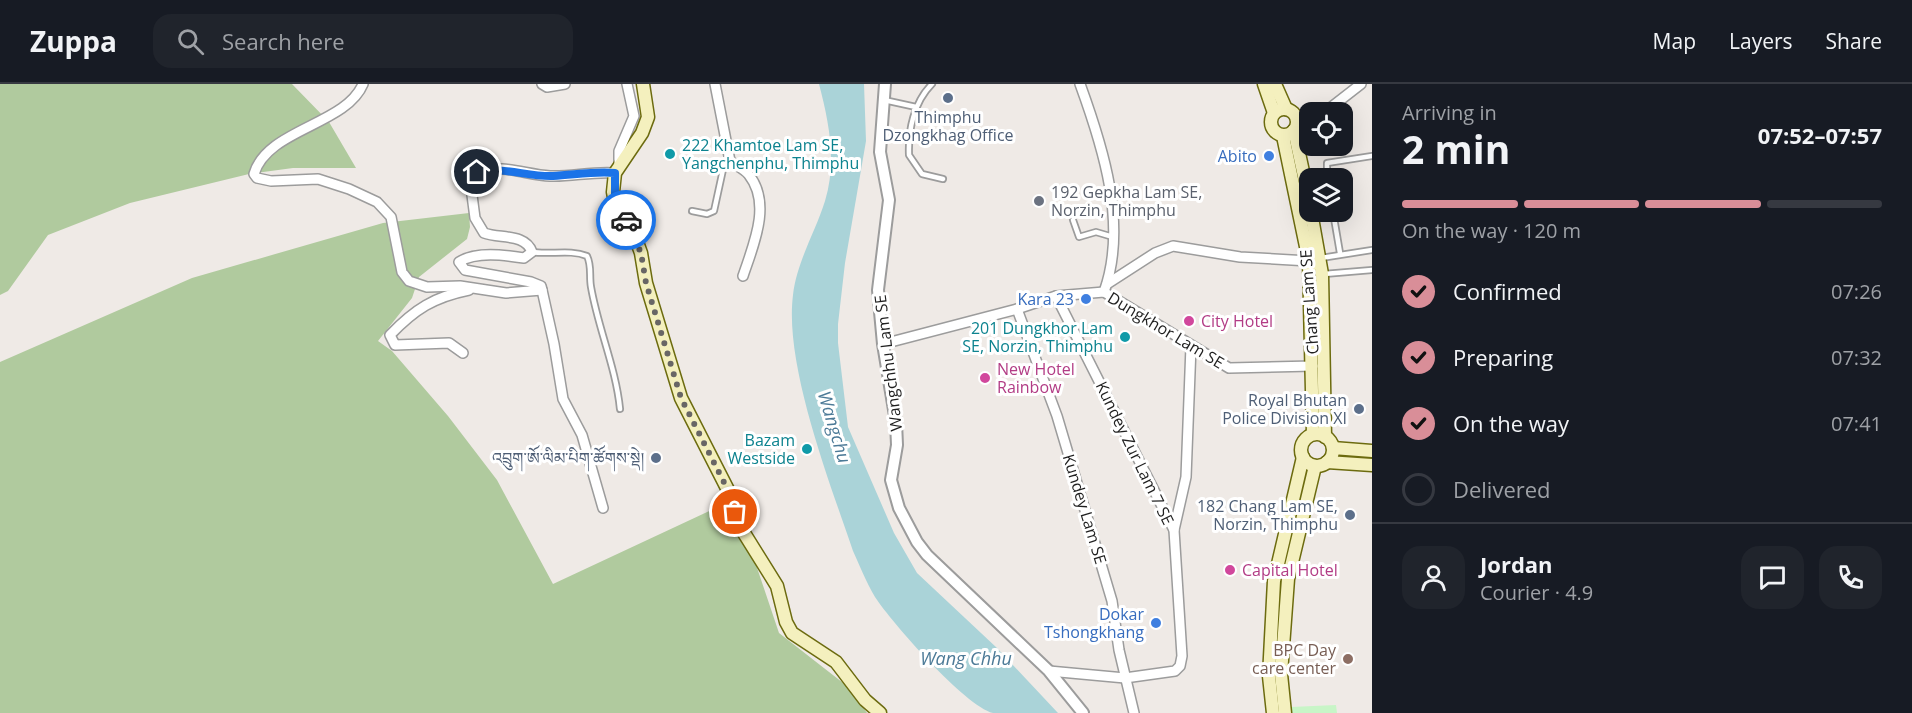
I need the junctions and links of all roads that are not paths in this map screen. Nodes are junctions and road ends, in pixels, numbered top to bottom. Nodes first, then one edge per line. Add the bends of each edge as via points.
1 (363, 84) edge
2 (542, 84) edge
3 (565, 84) edge
4 (627, 84) edge
5 (643, 84) edge
6 (715, 84) edge
7 (885, 84) edge
8 (932, 84) edge
9 (1080, 84) edge
10 (1264, 84) edge
11 (1275, 84) edge
12 (1361, 84) edge
13 (884, 100) junction
14 (1338, 102) edge
15 (916, 107) junction
16 (1280, 111) junction
17 (1296, 126) edge
18 (1372, 156) edge
19 (730, 161) junction
20 (1304, 168) edge
21 (1327, 168) edge
22 (617, 170) junction
23 (943, 179) dead end
24 (692, 211) dead end
25 (1073, 220) dead end
26 (1312, 222) edge
27 (1335, 222) edge
28 (1113, 237) junction
29 (1372, 250) edge
30 (532, 252) junction
31 (1340, 253) junction
32 (1315, 260) junction
33 (1372, 270) edge
34 (1322, 274) junction
35 (743, 276) dead end
36 (1106, 288) junction
37 (475, 289) junction
38 (542, 290) junction
39 (1056, 296) junction
40 (1017, 309) junction
41 (883, 344) junction
42 (1191, 346) junction
43 (463, 353) dead end
44 (1313, 366) junction
45 (620, 409) dead end
46 (1319, 435) junction
47 (1333, 448) junction
48 (1372, 451) edge
49 (1303, 457) junction
50 (1321, 464) junction
51 (1372, 465) edge
52 (603, 508) dead end
53 (1174, 530) junction
54 (1049, 671) junction
55 (1125, 678) junction
56 (880, 713) edge
57 (1083, 713) edge
58 (1134, 713) edge
59 (1273, 713) edge
60 (1285, 713) edge

1 - 37 street via 359,94 340,108 280,143 257,164 254,174 271,181 318,179 377,202 391,216 402,272 409,281 427,288
2 - 3 street
4 - 22 street via 634,116 619,152
5 - 22 main road via 648,117
6 - 19 street
7 - 13 street, Wangchhu Lam SE
8 - 15 lane
9 - 28 street via 1100,138
10 - 16 main road
11 - 16 main road
12 - 14 street
13 - 15 lane
13 - 41 street, Wangchhu Lam SE via 880,152 889,200 878,290
15 - 23 lane via 909,149 912,163 927,177
16 - 17 main road via 1292,112
16 - 17 main road via 1271,118 1271,128
17 - 20 main road
17 - 32 main road, Chang Lam SE
18 - 21 lane via 1327,163
19 - 24 lane via 724,165 714,211
19 - 35 street via 749,175 760,217
22 - 30 street via 551,176 507,170 477,172 468,186 475,218 484,233 519,238
22 - 56 main road via 615,202 641,253 646,283 681,398 730,494 739,525 777,586 792,633 836,662
25 - 28 lane via 1078,237 1096,232
26 - 32 main road, Chang Lam SE
27 - 31 lane
28 - 36 street
29 - 31 lane
30 - 38 street via 524,258 468,256 459,262 465,270 531,282
30 - 45 lane via 578,252 591,263 590,286
31 - 32 lane
32 - 34 main road, Chang Lam SE
32 - 36 street via 1240,257 1173,246 1155,252
32 - 44 main road, Chang Lam SE
33 - 34 lane
34 - 46 main road, Chang Lam SE
36 - 39 street, Dungkhor Lam SE
36 - 42 street, Dungkhor Lam SE
37 - 38 street via 506,293
37 - 43 street via 440,296 417,309 390,335 395,345 449,343
38 - 52 street via 563,399 582,435
39 - 40 street, Dungkhor Lam SE
39 - 53 street, Kundey Zur Lam 7 SE
40 - 41 street, Dungkhor Lam SE
40 - 55 street, Kundey Lam SE via 1057,416 1101,561
41 - 54 street, Wangchhu Lam SE via 896,422 891,480 917,542 966,595 1004,625
42 - 44 street, Dungkhor Lam SE via 1229,368
42 - 53 street via 1186,477
44 - 46 main road, Chang Lam SE
46 - 47 main road
46 - 49 main road via 1302,443
47 - 48 main road
47 - 50 main road
49 - 50 main road
49 - 59 main road via 1274,581 1269,676
50 - 51 main road
50 - 60 main road via 1288,579 1281,674
53 - 55 street, Kundey Zur Lam 7 SE via 1182,662 1174,670
54 - 55 street, Kundey Zur Lam 7 SE
54 - 57 street, Wangchhu Lam SE
55 - 58 street, Kundey Lam SE

